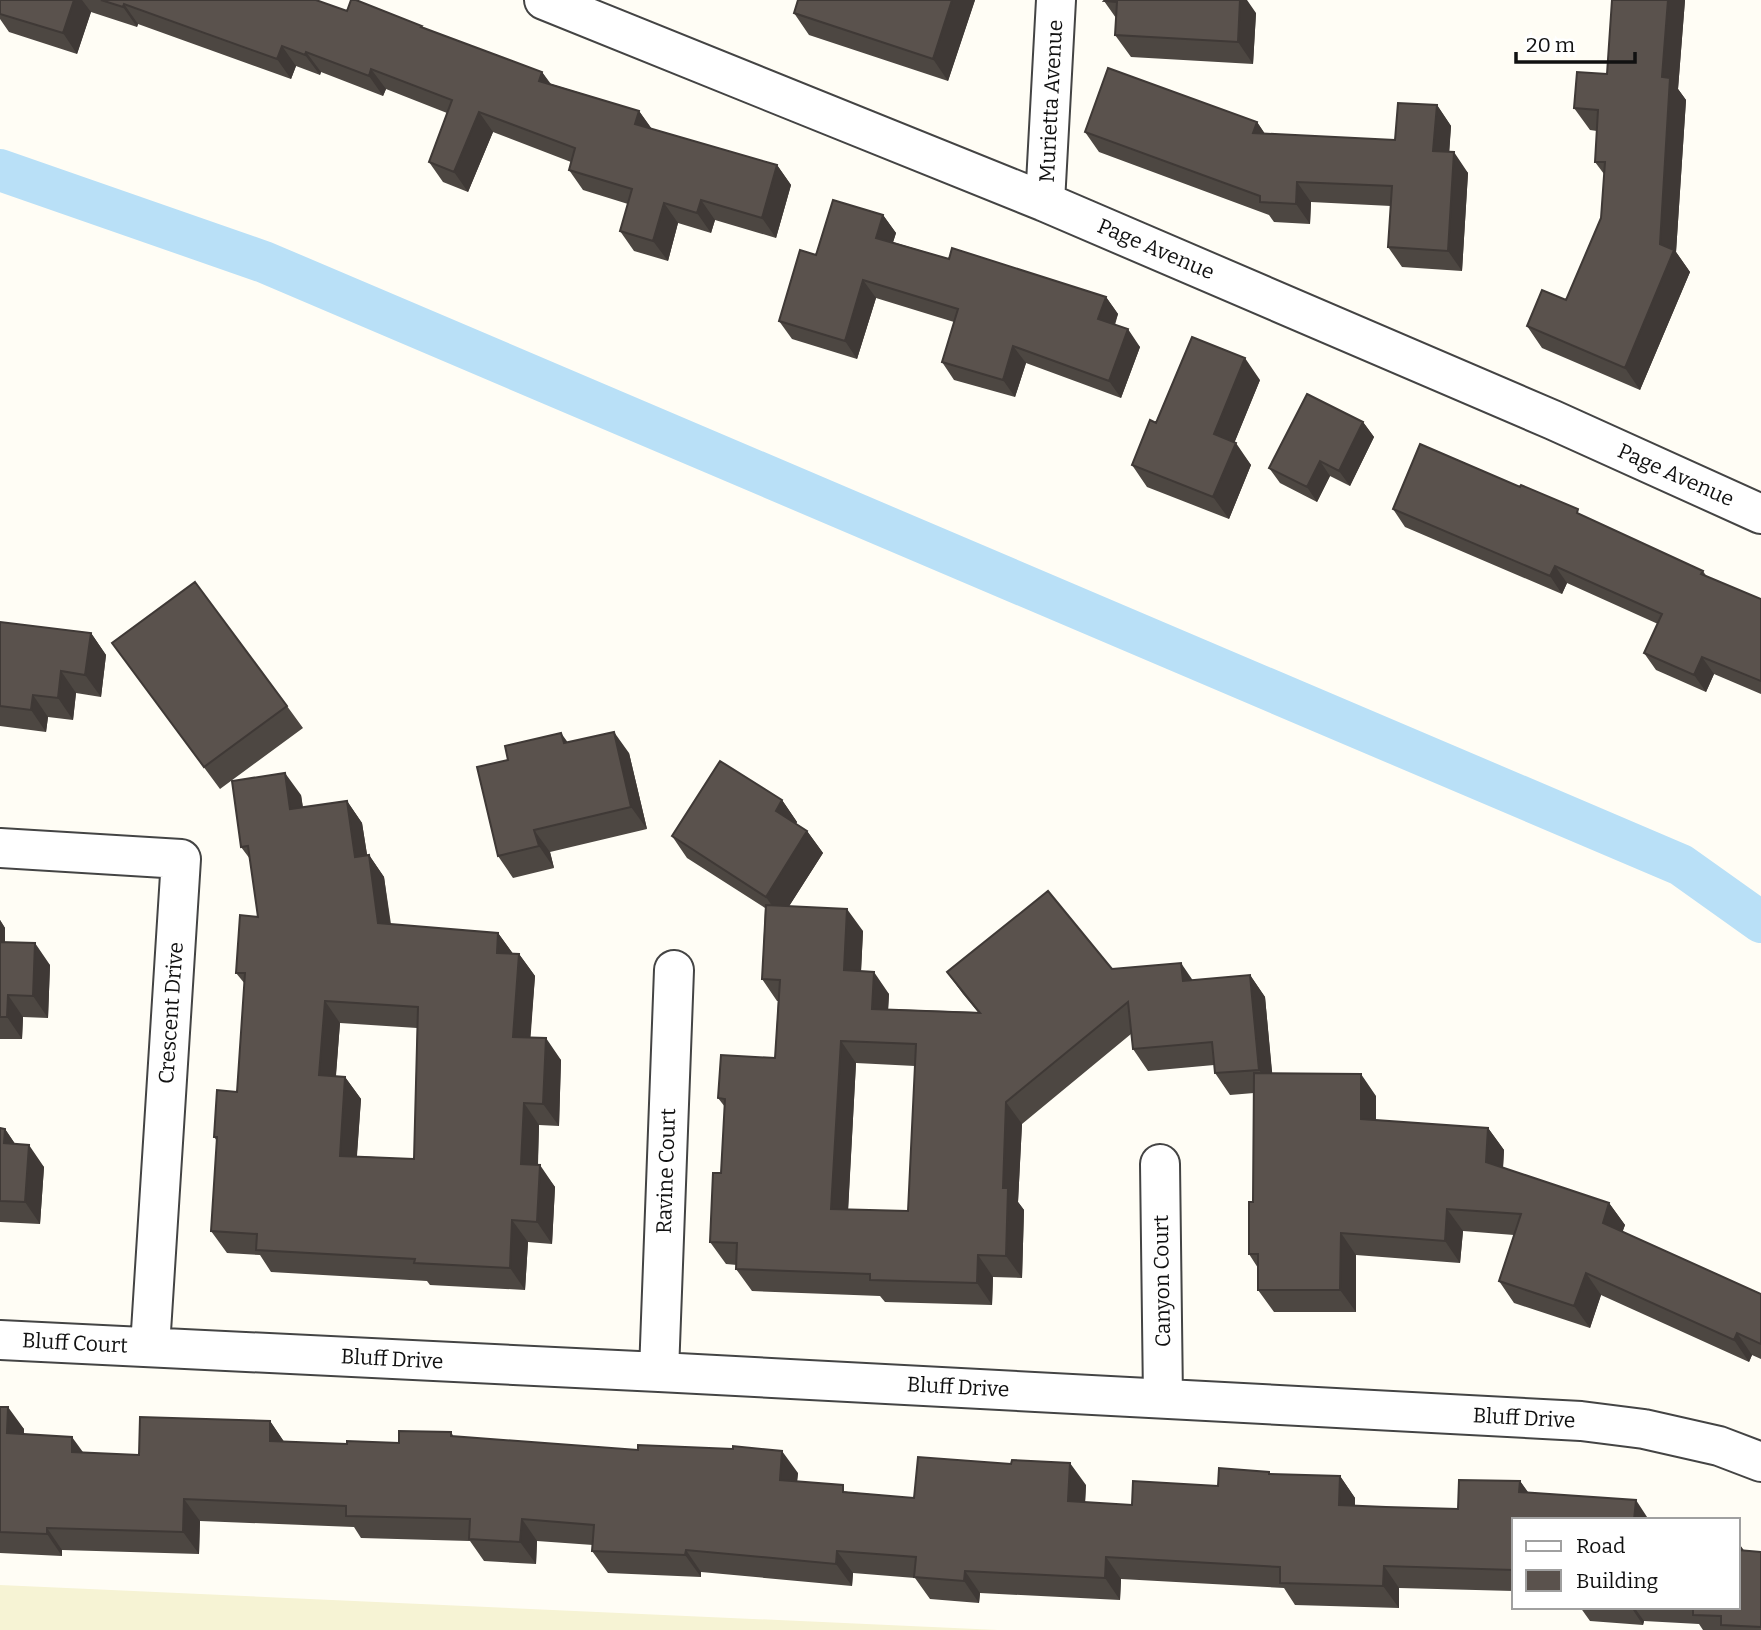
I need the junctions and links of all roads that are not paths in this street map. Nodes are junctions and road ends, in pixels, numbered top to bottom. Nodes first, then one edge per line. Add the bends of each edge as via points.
1 (544, 0) edge
2 (1056, 0) edge
3 (1045, 201) junction
4 (1761, 514) edge
5 (0, 848) edge
6 (674, 970) dead end
7 (1160, 1164) dead end
8 (0, 1340) edge
9 (150, 1347) junction
10 (659, 1372) junction
11 (1163, 1398) junction
12 (1761, 1462) edge

1 - 3 street, Page Avenue
2 - 3 street, Murietta Avenue
3 - 4 street, Page Avenue
5 - 9 street, Crescent Drive via 181,859
6 - 10 street, Ravine Court
7 - 11 street, Canyon Court
8 - 9 street, Bluff Court
9 - 10 street, Bluff Drive
10 - 11 street, Bluff Drive
11 - 12 street, Bluff Drive via 1581,1421 1719,1446

